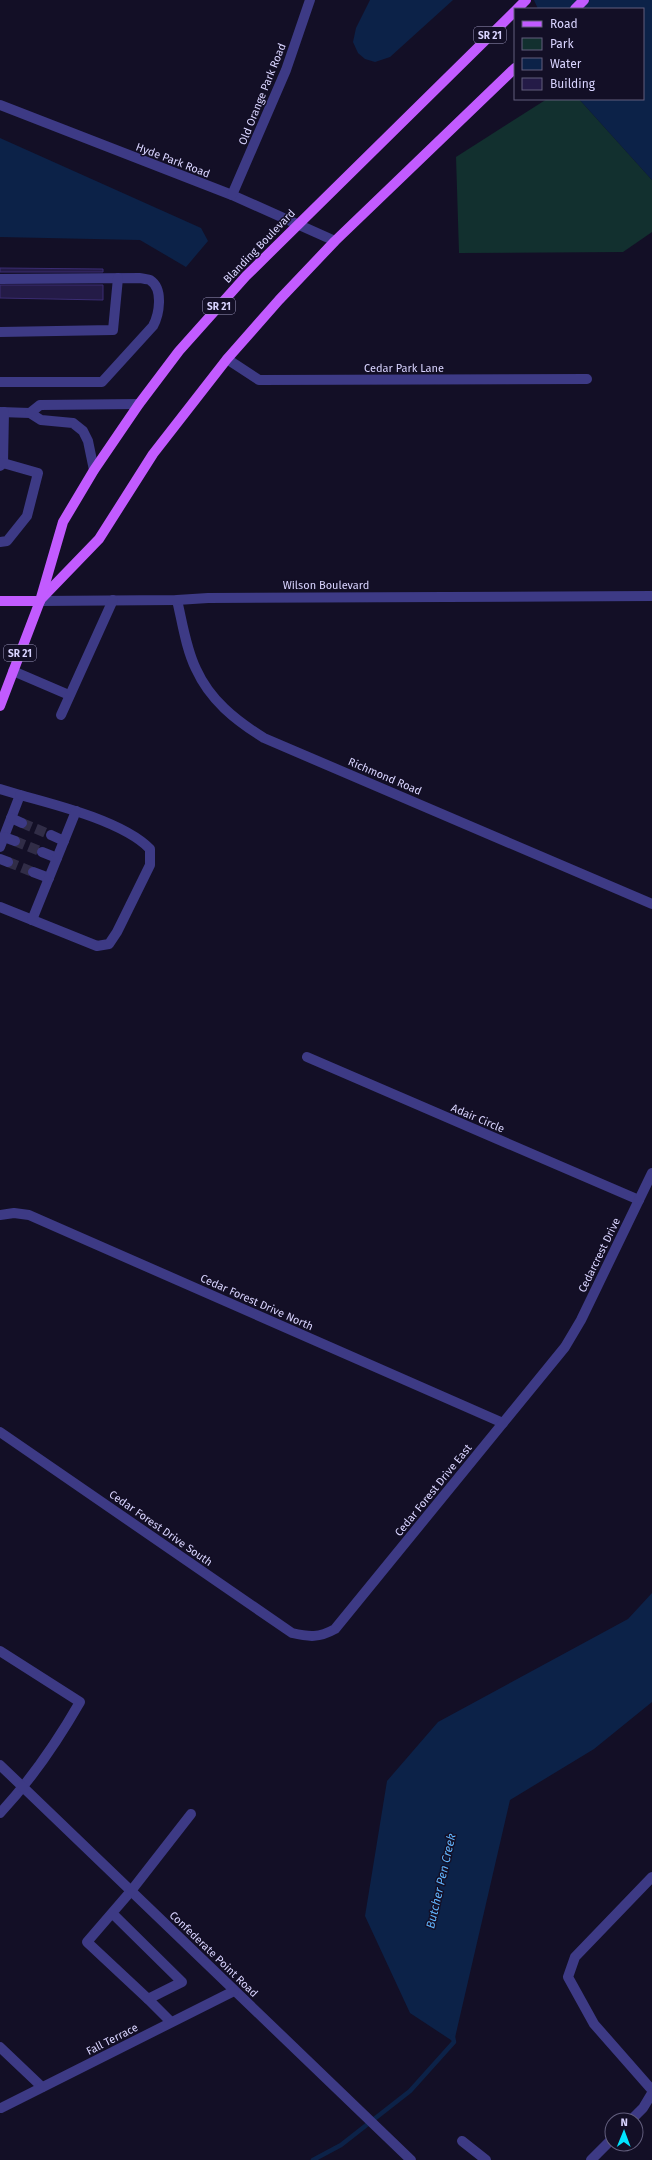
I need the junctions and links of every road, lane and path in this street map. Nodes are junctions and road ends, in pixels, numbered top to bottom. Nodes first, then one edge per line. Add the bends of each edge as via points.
1 (310, 0) edge
2 (526, 0) edge
3 (584, 0) edge
4 (518, 8) edge
5 (576, 8) edge
6 (514, 12) edge
7 (514, 69) edge
8 (0, 105) edge
9 (232, 196) junction
10 (298, 223) junction
11 (335, 241) junction
12 (118, 278) junction
13 (0, 279) edge
14 (0, 332) edge
15 (227, 359) junction
16 (587, 379) dead end
17 (0, 382) edge
18 (139, 404) junction
19 (2, 412) edge
20 (30, 413) junction
21 (2, 464) edge
22 (94, 470) junction
23 (0, 542) edge
24 (652, 596) edge
25 (113, 600) junction
26 (177, 600) junction
27 (0, 601) edge
28 (40, 601) junction
29 (13, 671) junction
30 (69, 695) junction
31 (0, 706) edge
32 (61, 715) dead end
33 (0, 789) edge
34 (20, 795) junction
35 (76, 811) junction
36 (11, 818) junction
37 (22, 823) tunnel mouth
38 (51, 836) tunnel mouth
39 (4, 837) junction
40 (15, 841) tunnel mouth
41 (64, 841) junction
42 (0, 847) edge
43 (42, 852) tunnel mouth
44 (57, 858) junction
45 (33, 872) tunnel mouth
46 (49, 878) junction
47 (652, 904) edge
48 (0, 907) edge
49 (32, 920) junction
50 (307, 1057) dead end
51 (652, 1173) edge
52 (639, 1200) junction
53 (0, 1215) edge
54 (565, 1347) joint
55 (503, 1423) junction
56 (0, 1432) edge
57 (312, 1638) joint
58 (0, 1651) edge
59 (0, 1765) edge
60 (23, 1788) junction
61 (0, 1814) edge
62 (191, 1814) dead end
63 (652, 1877) edge
64 (131, 1891) junction
65 (113, 1914) junction
66 (234, 1990) junction
67 (148, 1999) junction
68 (171, 2022) junction
69 (0, 2047) edge
70 (42, 2087) junction
71 (652, 2090) edge
72 (652, 2093) edge
73 (1, 2108) edge
74 (639, 2112) edge
75 (462, 2141) dead end
76 (604, 2147) edge
77 (411, 2160) edge
78 (486, 2160) edge
79 (591, 2160) edge

1 - 9 street, Old Orange Park Road via 286,70
2 - 4 main road, Blanding Boulevard / SR 21
3 - 5 main road
6 - 10 main road, Blanding Boulevard / SR 21
7 - 11 main road, Blanding Boulevard / SR 21
8 - 9 street, Hyde Park Road
9 - 10 street, Hyde Park Road
10 - 11 street, Hyde Park Road
10 - 18 main road, Blanding Boulevard / SR 21 via 179,351
11 - 15 main road, Blanding Boulevard / SR 21
12 - 13 street
12 - 14 street via 113,330
12 - 17 street via 150,280 156,287 159,302 157,318 153,326 102,382
15 - 16 street, Cedar Park Lane via 259,380
15 - 28 main road, Blanding Boulevard / SR 21 via 153,454 99,539
18 - 20 street via 40,405
18 - 22 main road, Blanding Boulevard / SR 21
19 - 20 street
19 - 21 street
20 - 22 street via 41,420 73,423 83,431 88,441
21 - 23 street via 38,473 27,516 7,541
22 - 28 main road, Blanding Boulevard / SR 21 via 63,522
24 - 26 street, Wilson Boulevard
25 - 26 street, Wilson Boulevard
25 - 28 street, Wilson Boulevard
25 - 30 street
26 - 47 street, Richmond Road via 195,668 206,688 225,710 243,725 264,738
27 - 28 main road, Wilson Boulevard
28 - 29 main road, Blanding Boulevard / SR 21
29 - 30 street
29 - 31 main road, Blanding Boulevard / SR 21
30 - 32 street
33 - 34 street
34 - 35 street
34 - 36 street
35 - 41 street
35 - 49 street via 141,839 150,849 150,865 109,944 97,946
36 - 37 street
36 - 39 street
38 - 41 street
39 - 40 street
39 - 42 street
41 - 44 street
43 - 44 street
44 - 46 street
45 - 46 street
46 - 49 street
48 - 49 street
50 - 52 street, Adair Circle
51 - 52 street, Cedarcrest Drive
52 - 54 street, Cedarcrest Drive via 581,1320
53 - 55 street, Cedar Forest Drive North via 29,1215
54 - 55 street, Cedar Forest Drive East
55 - 57 street, Cedar Forest Drive East via 335,1629
56 - 57 street, Cedar Forest Drive South via 292,1633
58 - 60 street via 80,1702 55,1745
59 - 60 street, Confederate Point Road
60 - 61 street
60 - 64 street, Confederate Point Road
62 - 64 street
63 - 71 street via 575,1957 568,1978 594,2024
64 - 65 street
64 - 66 street, Confederate Point Road
65 - 67 street via 87,1942
65 - 67 street via 182,1982
66 - 68 street, Fall Terrace
66 - 77 street, Confederate Point Road
67 - 68 street
68 - 70 street, Fall Terrace
69 - 70 street
70 - 73 street, Fall Terrace
72 - 74 street
75 - 78 street
76 - 79 street

